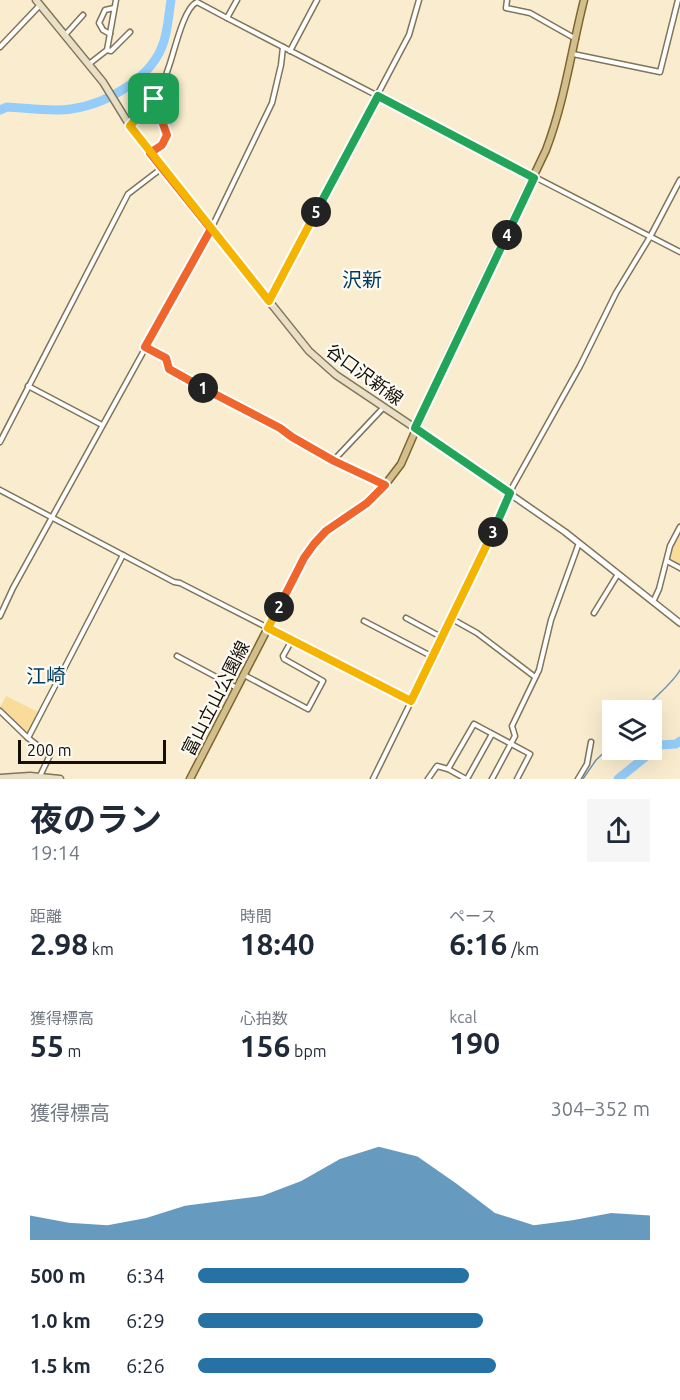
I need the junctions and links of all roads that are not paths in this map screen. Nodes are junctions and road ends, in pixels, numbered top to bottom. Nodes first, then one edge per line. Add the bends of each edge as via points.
1 (116, 0) edge
2 (237, 0) edge
3 (317, 0) edge
4 (418, 0) edge
5 (507, 0) edge
6 (584, 0) edge
7 (678, 0) edge
8 (38, 2) edge
9 (114, 8) junction
10 (83, 15) dead end
11 (227, 18) junction
12 (130, 32) dead end
13 (65, 34) junction
14 (110, 34) junction
15 (576, 39) junction
16 (0, 47) edge
17 (283, 47) junction
18 (107, 50) junction
19 (290, 51) junction
20 (573, 54) junction
21 (88, 64) junction
22 (378, 96) junction
23 (154, 99) junction
24 (130, 126) junction
25 (150, 153) junction
26 (162, 168) junction
27 (534, 178) junction
28 (680, 180) edge
29 (211, 229) junction
30 (650, 237) junction
31 (680, 252) edge
32 (269, 301) junction
33 (145, 347) junction
34 (28, 386) junction
35 (384, 407) junction
36 (103, 425) junction
37 (415, 428) junction
38 (0, 442) edge
39 (334, 461) junction
40 (385, 485) junction
41 (0, 490) edge
42 (510, 493) junction
43 (52, 518) junction
44 (680, 527) edge
45 (579, 542) junction
46 (123, 555) junction
47 (667, 561) junction
48 (680, 567) edge
49 (618, 574) junction
50 (653, 602) junction
51 (594, 613) dead end
52 (0, 616) edge
53 (406, 618) dead end
54 (452, 619) junction
55 (364, 621) dead end
56 (680, 623) edge
57 (268, 628) junction
58 (443, 638) junction
59 (292, 640) junction
60 (177, 656) dead end
61 (433, 657) junction
62 (244, 675) junction
63 (535, 677) junction
64 (237, 688) junction
65 (411, 701) junction
66 (0, 711) edge
67 (492, 734) junction
68 (28, 738) junction
69 (591, 742) dead end
70 (510, 744) junction
71 (448, 769) junction
72 (40, 776) junction
73 (4, 778) edge
74 (60, 779) edge
75 (190, 779) edge
76 (373, 779) edge
77 (428, 779) edge
78 (467, 779) edge
79 (492, 779) edge
80 (517, 779) edge
81 (578, 779) edge

1 - 9 street
2 - 11 street
3 - 19 street
4 - 22 street via 409,35
5 - 15 street via 506,8 530,13
6 - 15 main road, 富山立山公園線
7 - 20 street via 660,72
8 - 13 main road, 谷口沢新線
8 - 16 street
9 - 14 street
9 - 14 street via 105,10 99,19 103,30
10 - 13 street
11 - 17 street
11 - 23 street via 197,2 192,4
12 - 18 street via 111,51
13 - 21 main road, 谷口沢新線
14 - 18 street
15 - 20 main road, 富山立山公園線
17 - 19 street
17 - 29 street via 272,104
18 - 21 street
19 - 22 street
20 - 27 main road, 富山立山公園線 via 556,124
21 - 24 main road, 谷口沢新線
22 - 27 street
22 - 32 street
23 - 24 street
23 - 25 street via 167,135 162,145
24 - 25 main road, 谷口沢新線
25 - 26 main road, 谷口沢新線
26 - 29 main road, 谷口沢新線
26 - 34 street via 128,194
27 - 30 street
27 - 37 main road, 富山立山公園線
28 - 30 street
29 - 32 main road, 谷口沢新線
29 - 33 street
30 - 31 street
30 - 42 street
32 - 35 main road, 谷口沢新線 via 322,364
33 - 36 street
33 - 39 street via 166,358 169,369
34 - 36 street
34 - 38 street
35 - 37 main road, 谷口沢新線
35 - 39 street
36 - 43 street
37 - 40 main road, 富山立山公園線 via 400,464
37 - 42 street
39 - 40 street
40 - 57 main road, 富山立山公園線 via 314,544
41 - 43 street
42 - 45 street
42 - 54 street
43 - 46 street
43 - 52 street
44 - 47 street
45 - 49 street
45 - 63 street
46 - 57 street
46 - 68 street
47 - 48 street
47 - 50 street
49 - 50 street
49 - 51 street
50 - 56 street
53 - 58 street
54 - 58 street
54 - 63 street
55 - 61 street
57 - 59 street
57 - 62 main road, 富山立山公園線
58 - 61 street
59 - 62 street via 284,659 323,681 308,709
59 - 65 street
60 - 64 street
61 - 65 street
62 - 64 main road, 富山立山公園線
63 - 70 street via 512,726 515,736
64 - 75 main road, 富山立山公園線
65 - 76 street
66 - 68 street
67 - 70 street
67 - 71 street via 474,724
67 - 78 street
68 - 72 street via 50,755
69 - 81 street via 587,764
70 - 79 street
70 - 80 street via 530,754
71 - 77 street via 437,766
71 - 78 street
72 - 73 main road
72 - 74 main road

